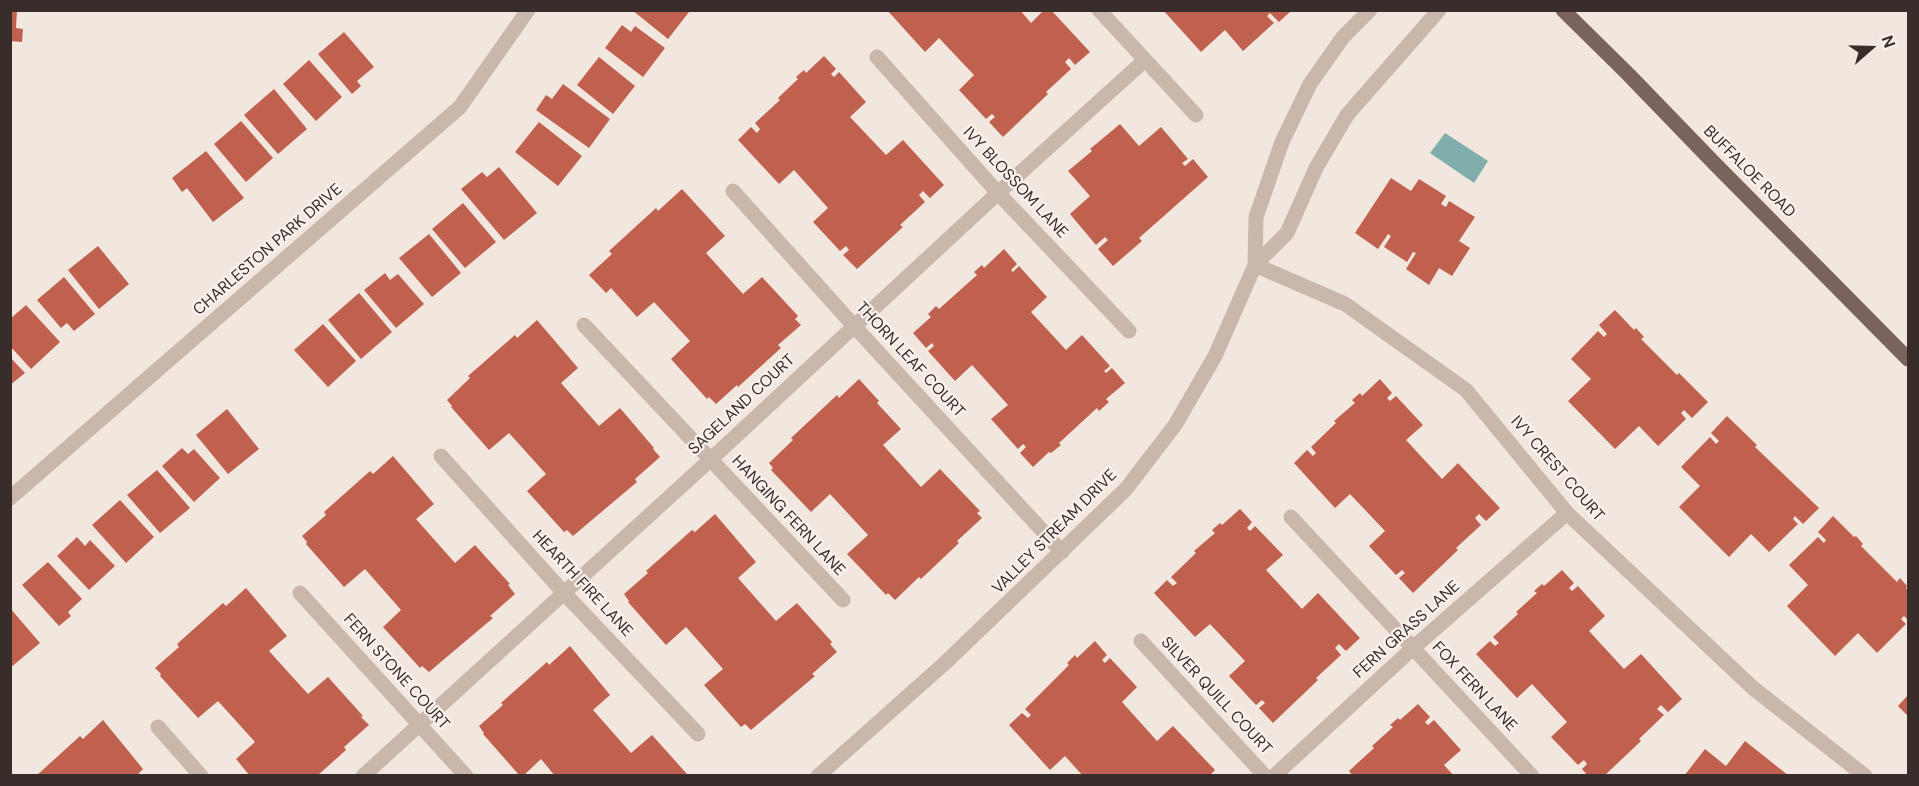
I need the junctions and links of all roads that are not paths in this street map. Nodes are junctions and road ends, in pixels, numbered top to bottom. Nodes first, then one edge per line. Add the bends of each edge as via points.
1 (528, 10) edge
2 (1100, 10) edge
3 (1370, 10) edge
4 (1439, 10) edge
5 (1563, 10) edge
6 (877, 57) dead end
7 (1145, 60) junction
8 (1196, 115) dead end
9 (733, 191) dead end
10 (998, 193) junction
11 (1255, 265) junction
12 (584, 325) dead end
13 (854, 327) junction
14 (1129, 331) dead end
15 (1908, 359) edge
16 (441, 456) dead end
17 (710, 460) junction
18 (10, 498) edge
19 (1567, 513) junction
20 (1291, 517) dead end
21 (1062, 552) junction
22 (563, 592) junction
23 (300, 593) dead end
24 (843, 600) dead end
25 (1141, 641) dead end
26 (1413, 648) junction
27 (419, 725) junction
28 (158, 727) dead end
29 (698, 734) dead end
30 (201, 776) edge
31 (363, 776) edge
32 (466, 776) edge
33 (818, 776) edge
34 (1265, 776) edge
35 (1274, 776) edge
36 (1532, 776) edge
37 (1865, 776) edge

1 - 18 street, CHARLESTON PARK DRIVE via 460,107
2 - 7 street
3 - 11 street, VALLEY STREAM DRIVE via 1343,37 1310,84 1282,142 1256,217
4 - 11 street, VALLEY STREAM DRIVE via 1347,115 1287,233
5 - 15 main road, BUFFALOE ROAD
6 - 10 street, IVY BLOSSOM LANE
7 - 8 street
7 - 10 street, SAGELAND COURT
9 - 13 street, THORN LEAF COURT
10 - 13 street, SAGELAND COURT
10 - 14 street, IVY BLOSSOM LANE
11 - 19 street, IVY CREST COURT via 1345,304 1466,390
11 - 21 street, VALLEY STREAM DRIVE via 1215,356 1175,425 1126,489
12 - 17 street, HANGING FERN LANE
13 - 17 street, SAGELAND COURT
13 - 21 street, THORN LEAF COURT
16 - 22 street, HEARTH FIRE LANE
17 - 22 street, SAGELAND COURT
17 - 24 street, HANGING FERN LANE
19 - 26 street, FERN GRASS LANE
19 - 37 street, IVY CREST COURT via 1753,688
20 - 26 street, FOX FERN LANE
21 - 33 street, VALLEY STREAM DRIVE
22 - 27 street, SAGELAND COURT
22 - 29 street, HEARTH FIRE LANE
23 - 27 street, FERN STONE COURT
25 - 34 street, SILVER QUILL COURT
26 - 35 street, FERN GRASS LANE
26 - 36 street, FOX FERN LANE
27 - 31 street, SAGELAND COURT
27 - 32 street, FERN STONE COURT
28 - 30 street

